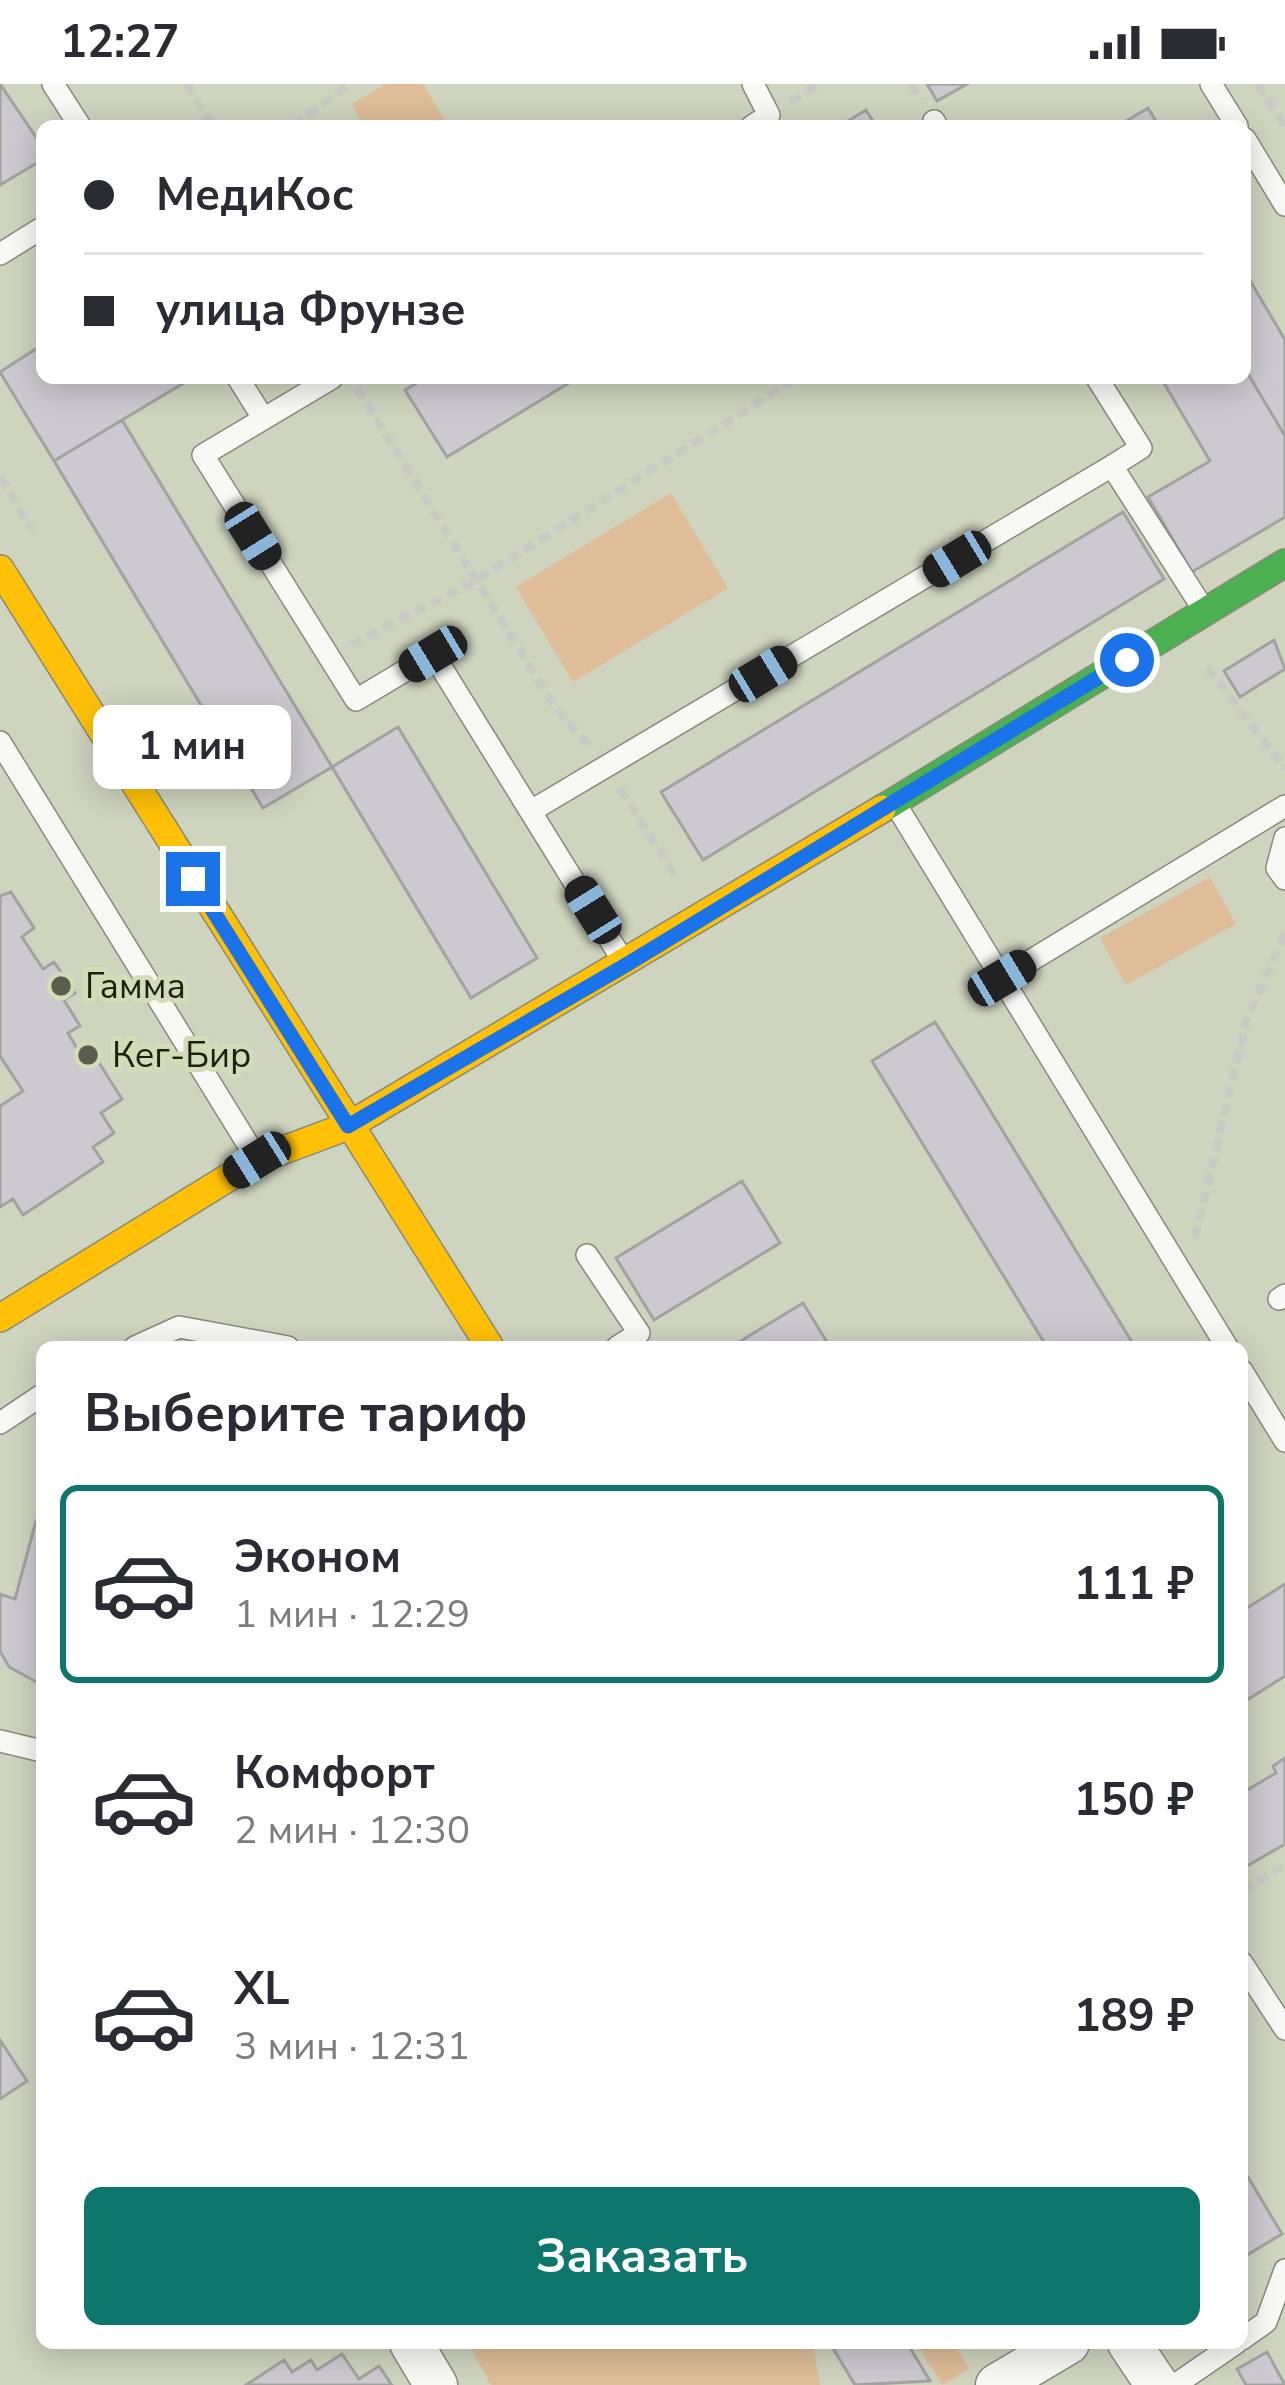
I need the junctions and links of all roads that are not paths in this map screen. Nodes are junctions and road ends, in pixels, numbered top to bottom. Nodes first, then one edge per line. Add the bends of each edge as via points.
1 (53, 84) edge
2 (753, 84) edge
3 (1211, 84) edge
4 (76, 120) edge
5 (761, 120) edge
6 (1233, 120) edge
7 (1251, 150) edge
8 (1285, 205) edge
9 (36, 232) edge
10 (0, 254) edge
11 (242, 384) edge
12 (322, 384) edge
13 (1101, 384) edge
14 (263, 418) junction
15 (1112, 466) junction
16 (1285, 562) edge
17 (2, 575) edge
18 (1205, 612) junction
19 (0, 742) edge
20 (894, 802) junction
21 (1285, 806) edge
22 (530, 811) junction
23 (1285, 838) edge
24 (1285, 879) edge
25 (626, 965) junction
26 (1002, 978) junction
27 (348, 1126) junction
28 (257, 1160) junction
29 (587, 1256) dead end
30 (0, 1318) edge
31 (149, 1341) edge
32 (255, 1341) edge
33 (486, 1341) edge
34 (626, 1341) edge
35 (1223, 1341) edge
36 (1248, 1381) edge
37 (36, 1399) edge
38 (0, 1423) edge
39 (1285, 1442) edge
40 (0, 1742) edge
41 (36, 1750) edge
42 (1248, 1972) edge
43 (1285, 2029) edge
44 (1283, 2284) edge
45 (1248, 2335) edge
46 (415, 2349) edge
47 (1053, 2349) edge
48 (1133, 2349) edge
49 (1227, 2349) edge
50 (1015, 2364) edge
51 (436, 2385) edge
52 (1157, 2385) edge
53 (1175, 2385) edge

1 - 4 lane
2 - 5 lane via 769,115
3 - 6 lane
7 - 8 lane
9 - 10 lane
11 - 14 lane
12 - 14 lane
13 - 15 lane via 1141,448
14 - 22 lane via 203,455 356,700 433,654
15 - 18 lane
15 - 22 lane
16 - 18 street
17 - 27 street
18 - 20 street
19 - 28 lane
20 - 25 street
20 - 26 lane
21 - 26 lane
22 - 25 lane
23 - 24 lane via 1277,868
25 - 27 street
26 - 35 lane
27 - 28 street
27 - 33 street
28 - 30 street
29 - 34 lane via 639,1333
31 - 32 lane via 179,1327
36 - 39 lane
37 - 38 lane
40 - 41 lane
42 - 43 lane
44 - 45 lane via 1266,2322
46 - 51 street
47 - 50 street
48 - 52 street
49 - 53 lane

